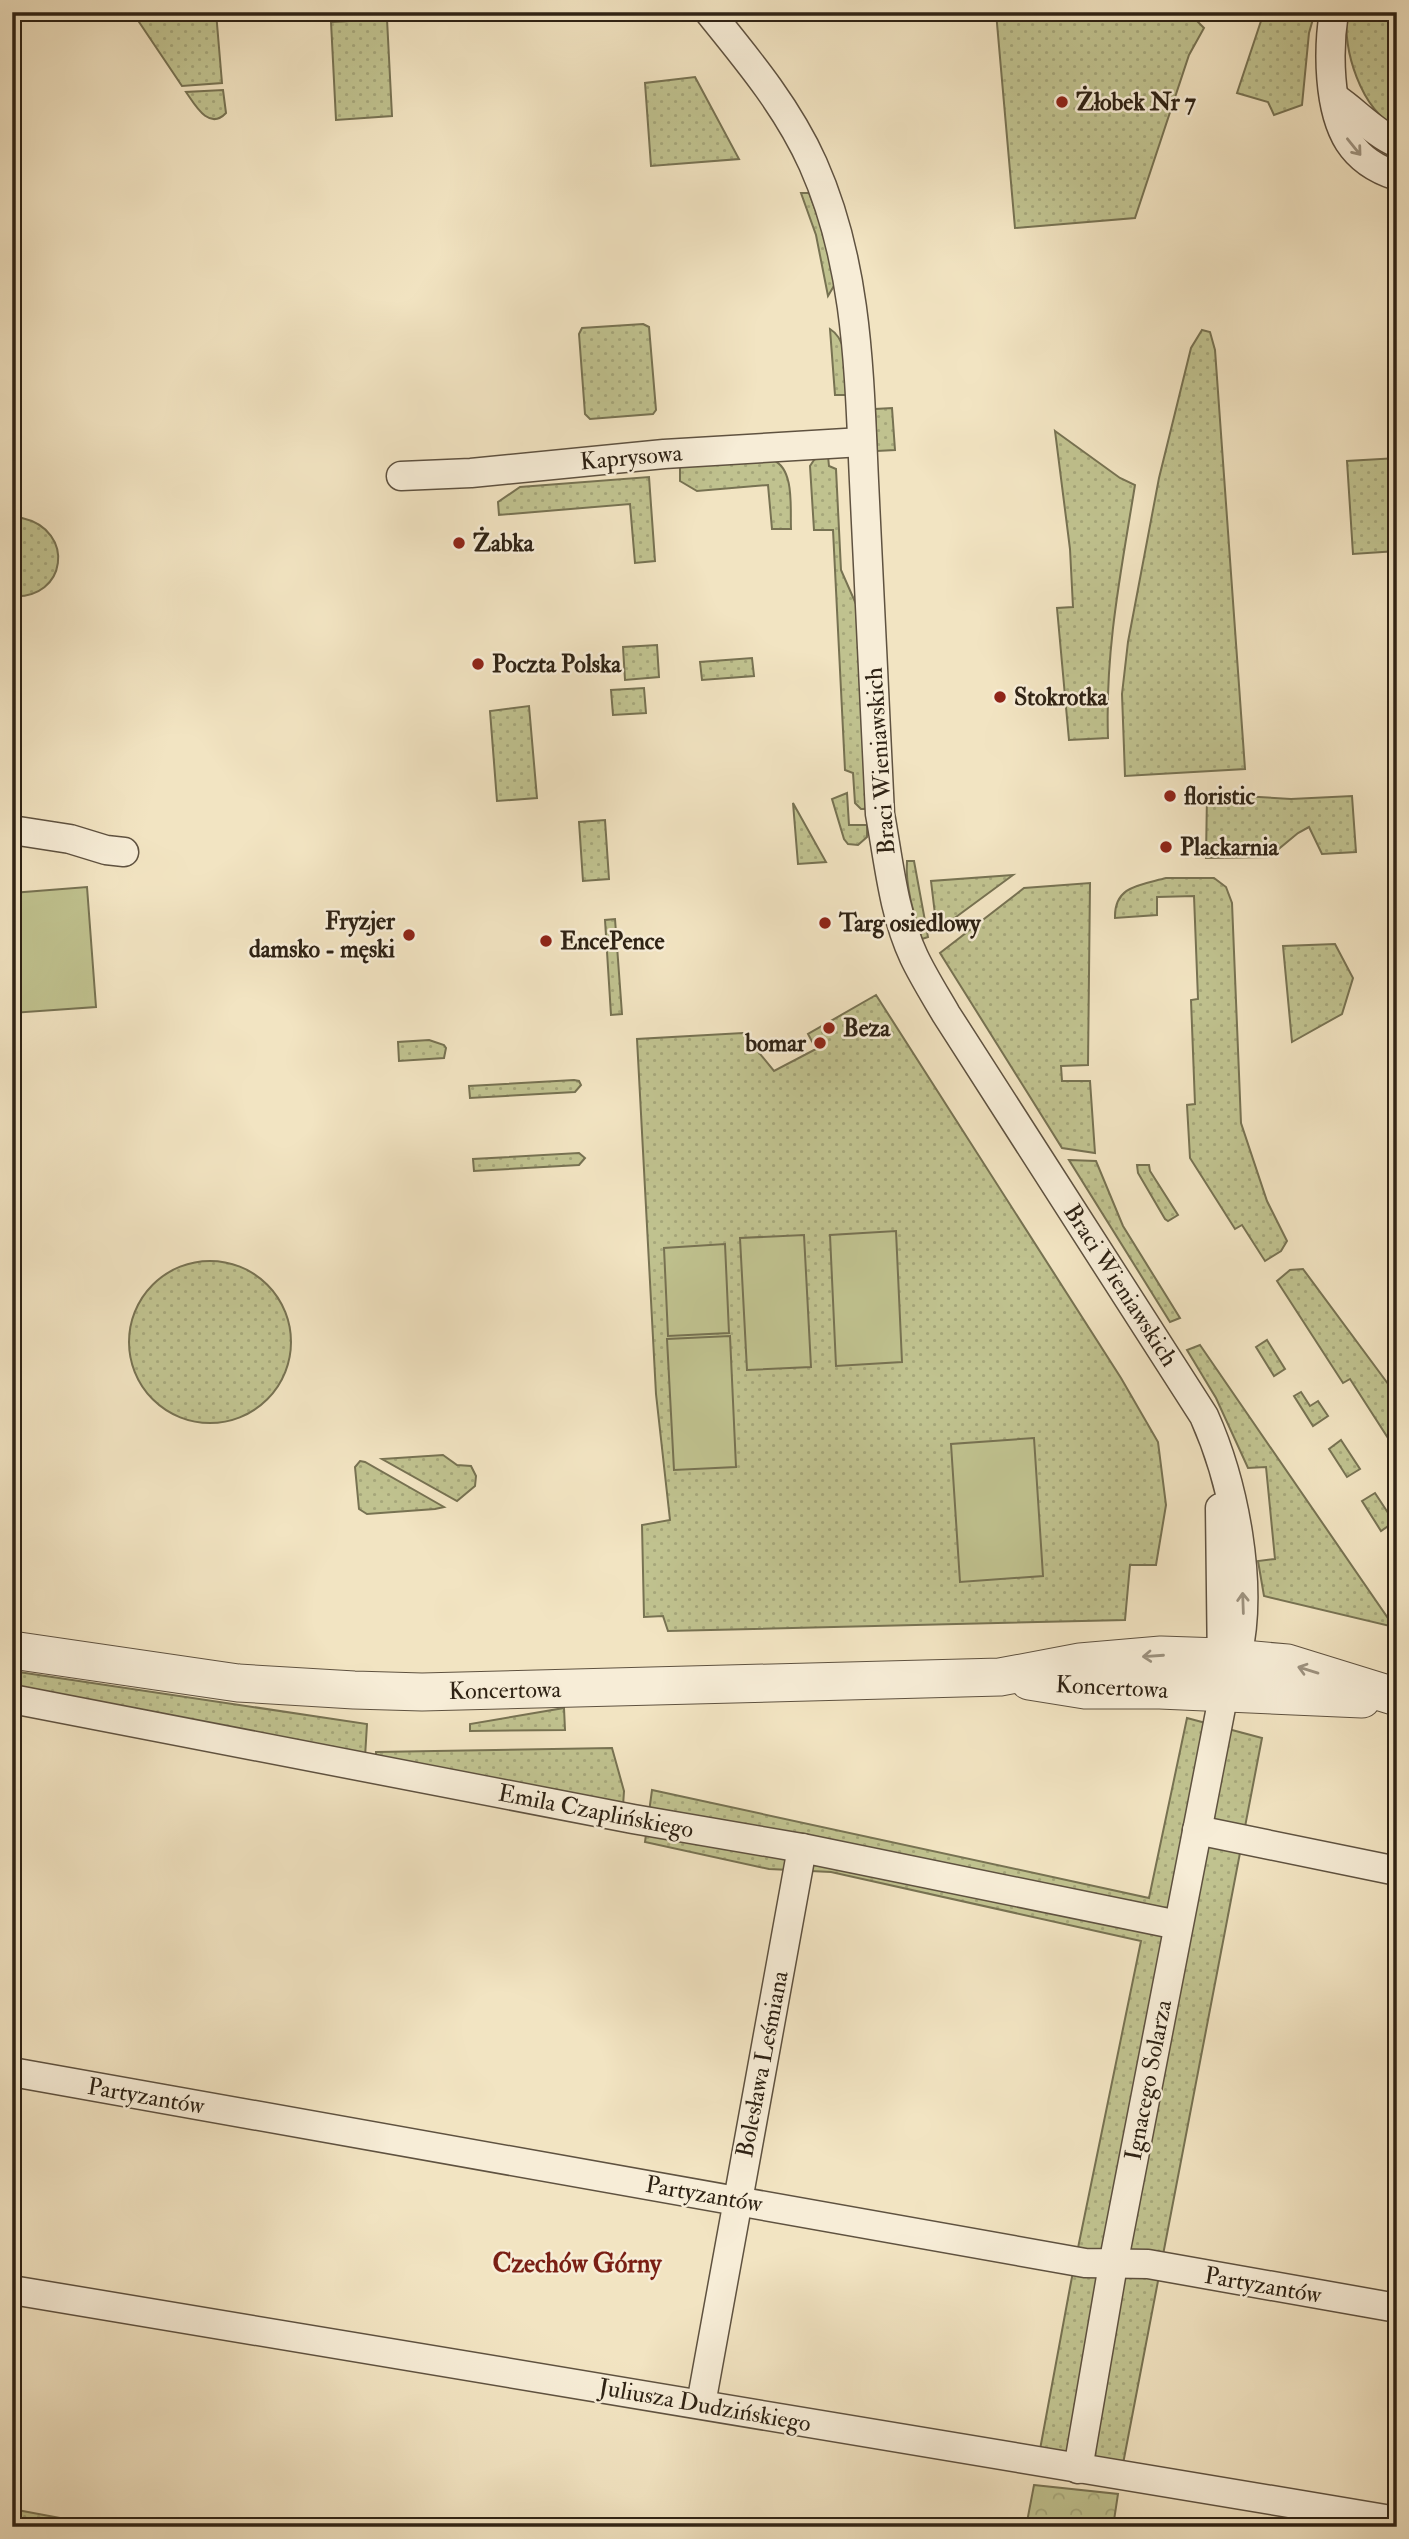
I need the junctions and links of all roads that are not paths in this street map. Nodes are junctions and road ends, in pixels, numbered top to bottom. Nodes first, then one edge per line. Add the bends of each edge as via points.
1 (709, 12) edge
2 (1334, 12) edge
3 (1335, 98) junction
4 (1397, 143) edge
5 (1397, 176) edge
6 (862, 442) junction
7 (401, 476) dead end
8 (12, 830) edge
9 (124, 852) dead end
10 (12, 1650) edge
11 (1227, 1669) junction
12 (1397, 1698) edge
13 (12, 1699) edge
14 (1197, 1830) junction
15 (802, 1848) junction
16 (1397, 1871) edge
17 (1178, 1925) junction
18 (12, 2072) edge
19 (737, 2200) junction
20 (1113, 2265) junction
21 (12, 2290) edge
22 (1397, 2308) edge
23 (701, 2404) junction
24 (1078, 2469) junction
25 (1397, 2521) edge

1 - 6 street, Braci Wieniawskich via 800,136 830,206 854,309
2 - 3 street via 1330,51
3 - 4 street
3 -> 5 street via 1349,142 1379,170
6 - 7 street, Kaprysowa
6 - 11 street, Braci Wieniawskich via 880,814 903,928 946,1014 1212,1434 1219,1459
8 - 9 street
10 - 11 street, Koncertowa via 238,1683 422,1692 1000,1677 1161,1655
11 - 12 street, Koncertowa via 1281,1697
11 - 14 street, Ignacego Solarza
13 - 15 street, Emila Czaplińskiego
14 - 16 street
14 - 17 street, Ignacego Solarza
15 - 17 street, Emila Czaplińskiego
15 - 19 street, Bolesława Leśmiana
17 - 20 street, Ignacego Solarza
18 - 19 street, Partyzantów
19 - 20 street, Partyzantów
19 - 23 street, Bolesława Leśmiana
20 - 22 street, Partyzantów via 1147,2264
20 - 24 street, Ignacego Solarza
21 - 23 street, Juliusza Dudzińskiego
23 - 24 street, Juliusza Dudzińskiego
24 - 25 street, Juliusza Dudzińskiego

